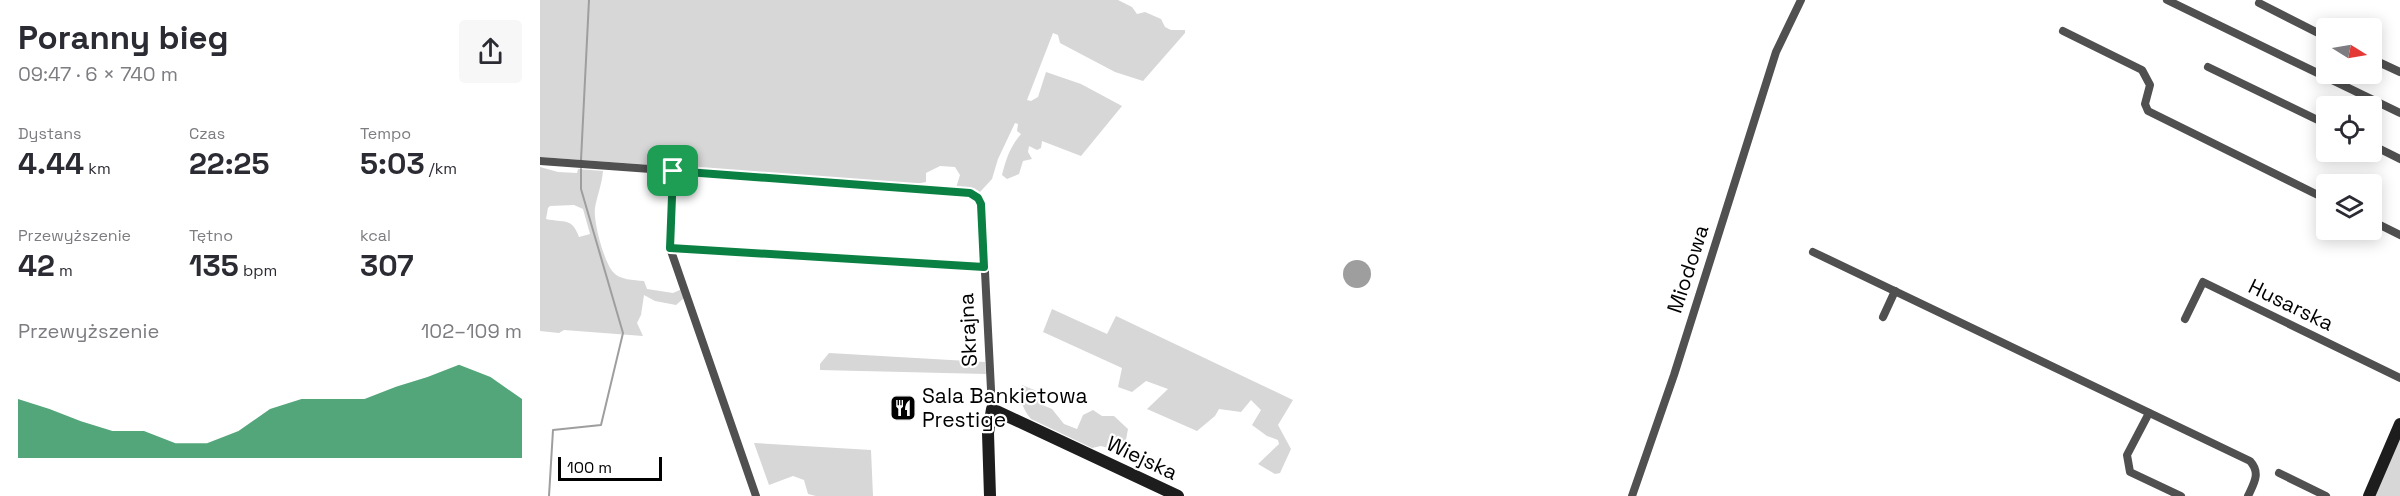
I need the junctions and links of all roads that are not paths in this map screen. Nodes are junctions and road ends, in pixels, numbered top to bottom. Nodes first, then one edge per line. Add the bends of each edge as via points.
1 (1801, 0) edge
2 (2168, 0) edge
3 (2259, 3) dead end
4 (2063, 30) dead end
5 (2316, 32) edge
6 (2382, 64) edge
7 (2208, 67) dead end
8 (2400, 72) edge
9 (2400, 113) edge
10 (2316, 119) edge
11 (2382, 150) edge
12 (2400, 159) edge
13 (540, 161) edge
14 (673, 171) junction
15 (2316, 194) edge
16 (2382, 226) edge
17 (2400, 234) edge
18 (670, 248) junction
19 (1813, 252) dead end
20 (984, 267) junction
21 (1895, 291) junction
22 (1883, 317) dead end
23 (2185, 319) dead end
24 (2400, 378) edge
25 (992, 409) junction
26 (2149, 413) junction
27 (2400, 424) edge
28 (2279, 473) dead end
29 (756, 496) edge
30 (990, 496) edge
31 (1178, 496) edge
32 (1632, 496) edge
33 (2181, 496) edge
34 (2248, 496) edge
35 (2326, 496) edge
36 (2369, 496) edge

1 - 32 street, Miodowa via 1776,52
2 - 9 street
3 - 5 street
4 - 15 street via 2142,70 2150,85 2145,104 2148,111
6 - 8 street
7 - 10 street
11 - 12 street
13 - 14 street
14 - 18 street
14 - 20 street, Skrajna via 970,193 978,198 982,213
16 - 17 street
18 - 20 street
18 - 29 street
19 - 21 street
20 - 25 street, Skrajna
21 - 22 street
21 - 26 street
23 - 24 street, Husarska via 2203,282
25 - 30 street, Skrajna via 987,433
25 - 31 street, Wiejska
26 - 33 street via 2127,456 2130,472
26 - 34 street via 2250,461 2257,476
27 - 36 street
28 - 35 street

